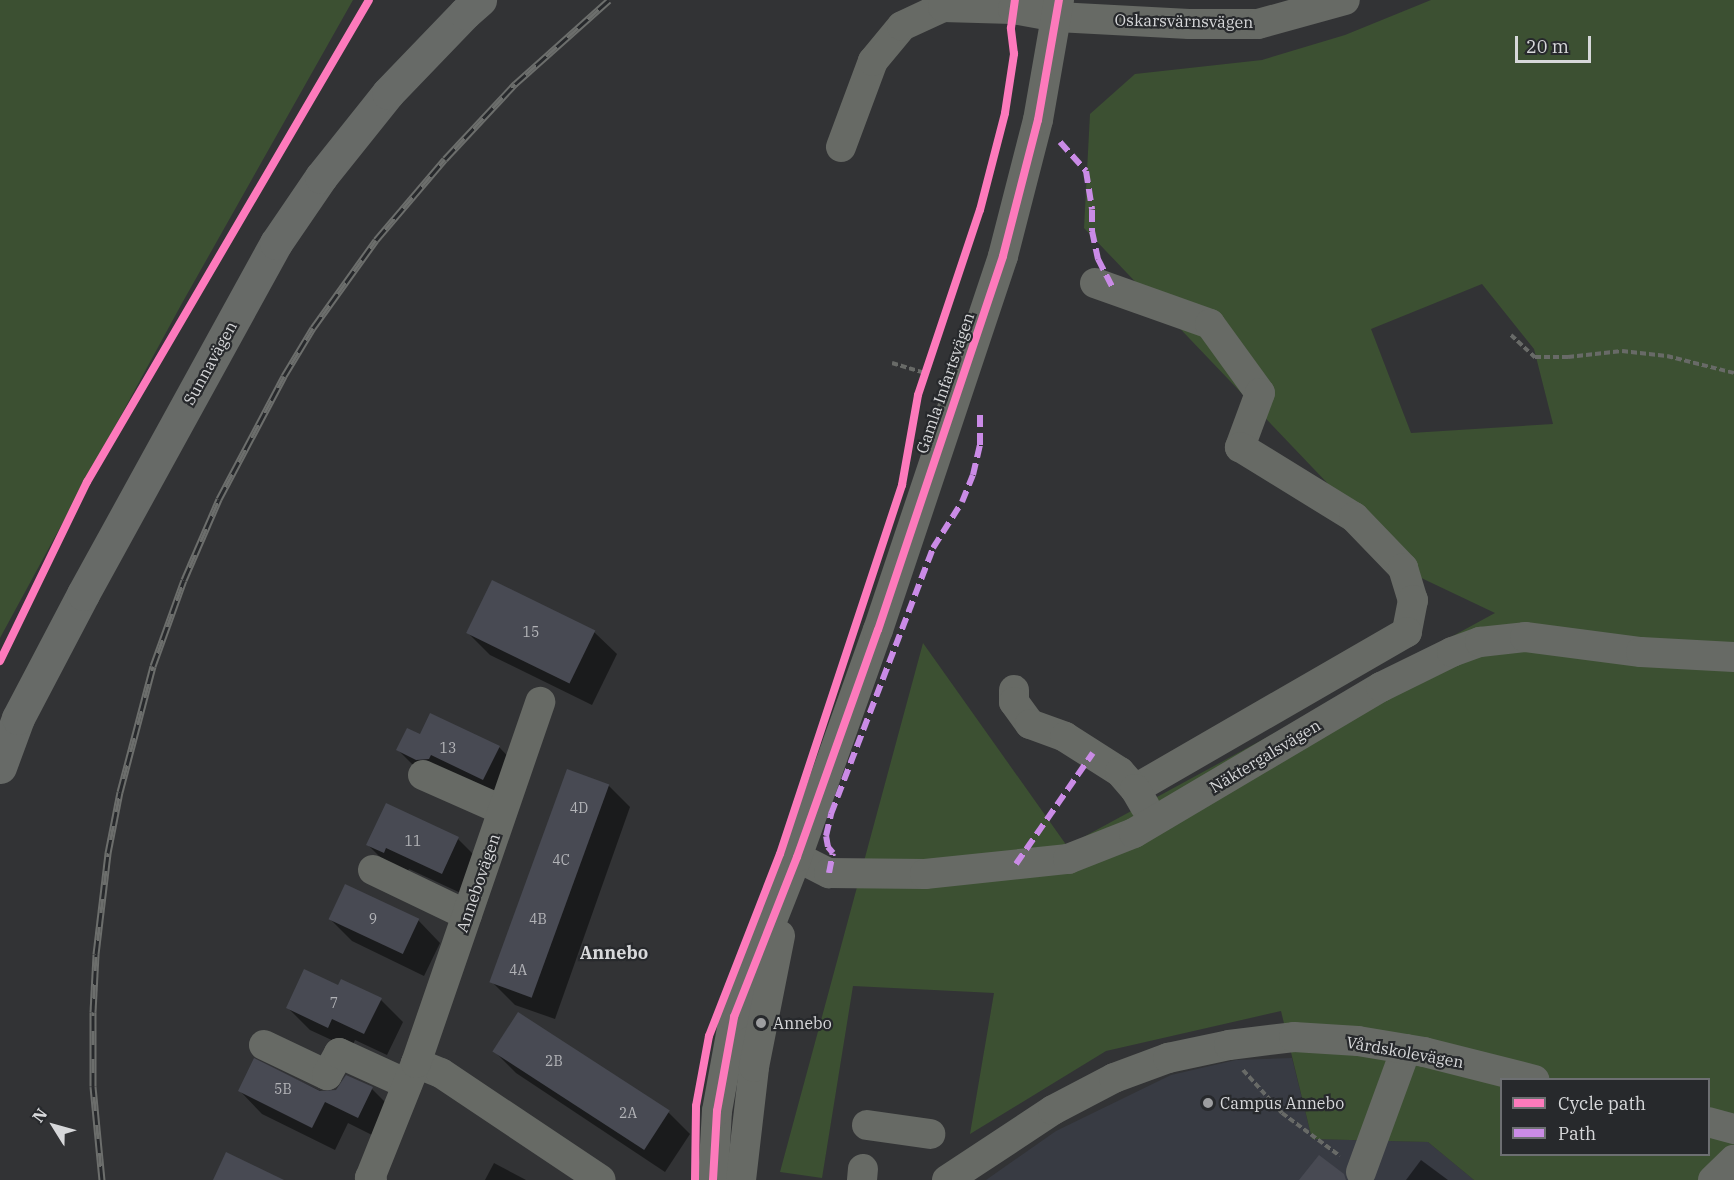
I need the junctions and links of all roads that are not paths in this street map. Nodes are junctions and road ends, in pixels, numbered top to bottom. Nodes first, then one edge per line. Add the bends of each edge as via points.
1 (480, 0) edge
2 (1345, 0) edge
3 (1058, 8) edge
4 (841, 147) dead end
5 (1095, 283) dead end
6 (1407, 632) junction
7 (1734, 657) edge
8 (1422, 667) junction
9 (1014, 690) dead end
10 (540, 702) dead end
11 (0, 767) edge
12 (423, 775) dead end
13 (1135, 789) junction
14 (502, 810) junction
15 (1153, 822) junction
16 (797, 857) junction
17 (373, 870) dead end
18 (467, 915) junction
19 (264, 1045) dead end
20 (1406, 1049) junction
21 (411, 1074) junction
22 (1527, 1078) edge
23 (1710, 1123) edge
24 (867, 1125) dead end
25 (1734, 1129) edge
26 (930, 1134) dead end
27 (1361, 1172) road end
28 (370, 1179) edge
29 (601, 1180) edge
30 (713, 1180) edge
31 (741, 1180) edge
32 (947, 1180) edge

1 - 11 main road, Sunnavägen via 388,93 321,177 276,243 83,594 18,718
2 - 3 street, Oskarsvärnsvägen via 1258,24 1189,24
3 - 4 street, Oskarsvärnsvägen via 943,7 902,26 873,61
3 - 16 street, Gamla Infartsvägen via 1038,120 1003,256 878,630
5 - 6 street via 1210,324 1260,393 1240,447 1354,517 1403,567 1413,600
6 - 8 street
6 - 13 street
7 - 8 street, Näktergalsvägen via 1641,652 1525,638 1480,642
8 - 15 street, Näktergalsvägen via 1381,687
9 - 13 street via 1014,702 1030,724 1093,753 1120,772
10 - 14 street, Annebovägen
12 - 14 street
13 - 15 street
14 - 18 street, Annebovägen
15 - 16 street, Näktergalsvägen via 1068,859 925,874 829,873
16 - 30 street, Gamla Infartsvägen via 734,1017 717,1111
16 - 31 street, Gamla Infartsvägen via 757,1045
17 - 18 street
18 - 21 street, Annebovägen
19 - 21 street via 327,1075 339,1053
20 - 22 street, Vårdskolevägen
20 - 27 street
20 - 32 street, Vårdskolevägen via 1294,1037 1168,1058 1114,1078 1053,1110
21 - 28 street, Annebovägen
21 - 29 street via 441,1073
23 - 25 street
24 - 26 street

